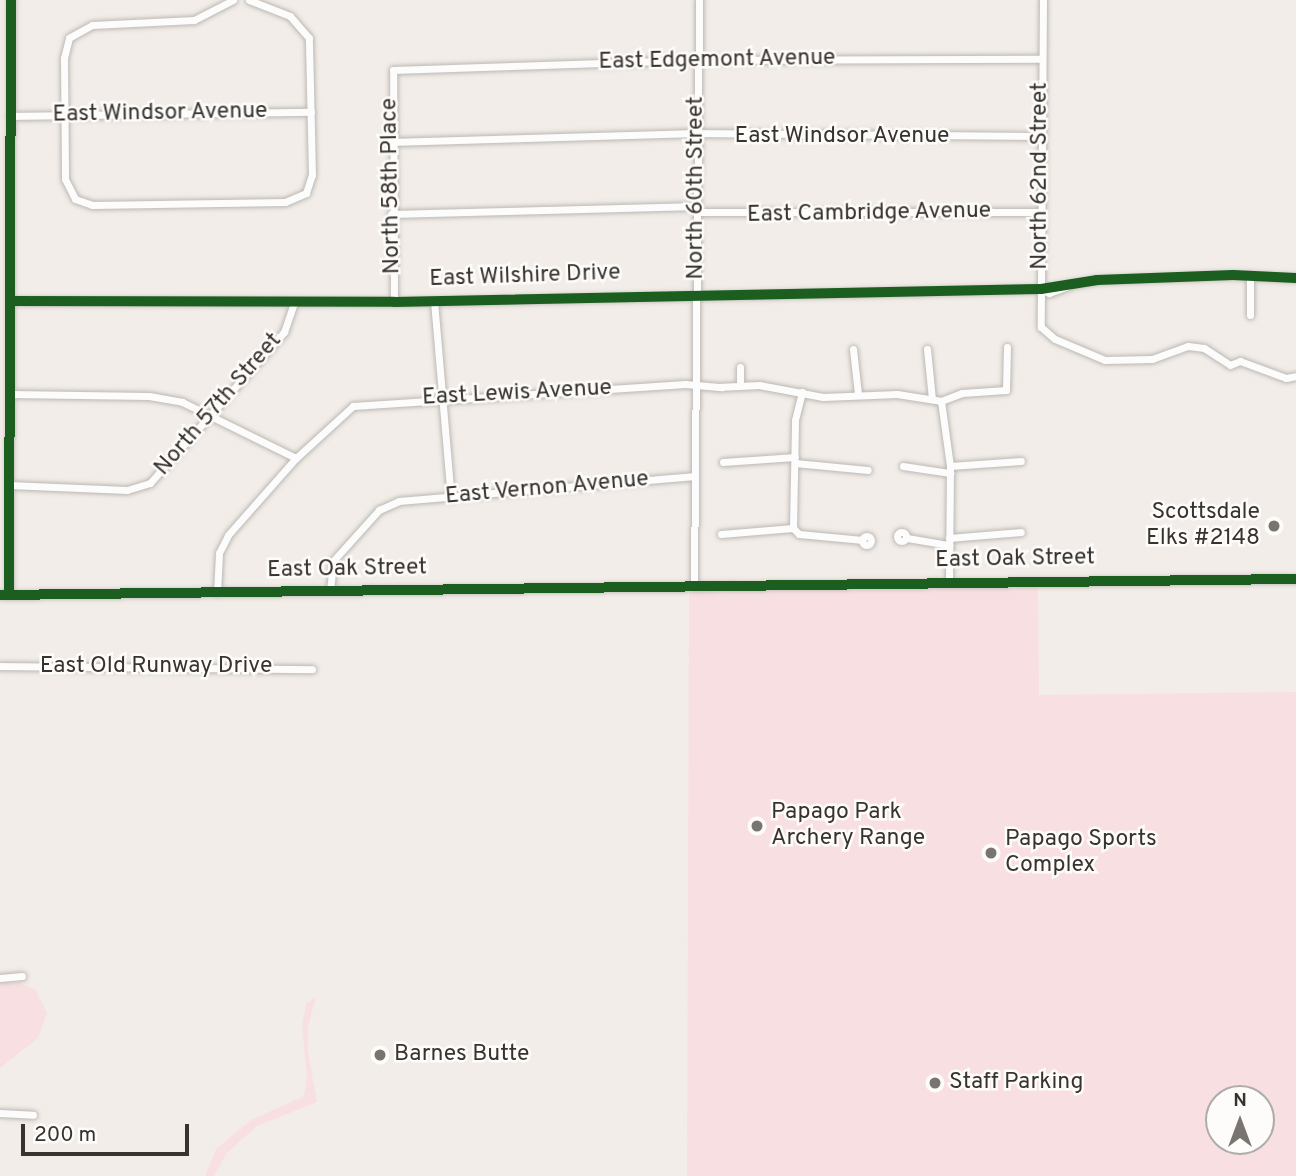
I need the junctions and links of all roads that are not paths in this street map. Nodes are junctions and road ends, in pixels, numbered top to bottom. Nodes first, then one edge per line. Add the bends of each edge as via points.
1 (11, 0) edge
2 (233, 0) edge
3 (249, 0) edge
4 (699, 0) edge
5 (1043, 0) edge
6 (1042, 59) junction
7 (698, 60) junction
8 (393, 70) joint
9 (0, 86) edge
10 (9, 86) junction
11 (311, 112) junction
12 (65, 115) junction
13 (10, 116) junction
14 (698, 135) junction
15 (1041, 136) junction
16 (390, 142) junction
17 (0, 162) edge
18 (10, 162) junction
19 (698, 209) junction
20 (1041, 212) junction
21 (391, 214) junction
22 (0, 261) edge
23 (10, 261) junction
24 (1250, 275) junction
25 (1296, 278) edge
26 (1041, 289) junction
27 (697, 293) junction
28 (10, 301) junction
29 (434, 301) junction
30 (394, 302) junction
31 (294, 303) junction
32 (1251, 314) dead end
33 (1007, 347) dead end
34 (853, 349) dead end
35 (927, 349) dead end
36 (740, 367) dead end
37 (1296, 376) edge
38 (696, 385) junction
39 (740, 386) junction
40 (802, 392) junction
41 (10, 394) junction
42 (859, 394) junction
43 (443, 398) junction
44 (937, 400) junction
45 (209, 415) junction
46 (296, 458) junction
47 (795, 460) junction
48 (1021, 461) dead end
49 (723, 462) dead end
50 (903, 466) dead end
51 (868, 470) dead end
52 (950, 470) junction
53 (695, 476) junction
54 (9, 485) junction
55 (451, 498) junction
56 (793, 528) junction
57 (1021, 532) dead end
58 (721, 534) dead end
59 (906, 538) dead end
60 (863, 540) dead end
61 (949, 541) junction
62 (1296, 579) edge
63 (948, 582) junction
64 (694, 587) junction
65 (330, 591) junction
66 (217, 593) junction
67 (0, 595) edge
68 (9, 595) junction
69 (0, 666) edge
70 (312, 668) dead end
71 (22, 976) dead end
72 (0, 978) edge
73 (0, 1113) edge
74 (33, 1115) dead end

1 - 10 street
2 - 12 street via 183,23 92,25 73,35 64,52
3 - 11 street via 290,16 307,34
4 - 7 street, North 60th Street
5 - 6 street, North 62nd Street
6 - 7 street, East Edgemont Avenue
6 - 15 street, North 62nd Street
7 - 8 street, East Edgemont Avenue
7 - 14 street, North 60th Street
8 - 16 street, North 58th Place
9 - 10 street
10 - 13 street
11 - 12 street, East Windsor Avenue
11 - 12 street via 312,175 306,193 285,202 92,205 70,193 65,179
12 - 13 street, East Windsor Avenue
13 - 18 street
14 - 15 street, East Windsor Avenue
14 - 16 street, East Windsor Avenue
14 - 19 street, North 60th Street
15 - 20 street, North 62nd Street
16 - 21 street, North 58th Place
17 - 18 street
18 - 23 street
19 - 20 street, East Cambridge Avenue
19 - 21 street, East Cambridge Avenue
19 - 27 street, North 60th Street
20 - 26 street, North 62nd Street
21 - 30 street, North 58th Place
22 - 23 street
23 - 28 street
24 - 25 street, East Wilshire Drive
24 - 26 street, East Wilshire Drive via 1074,284 1049,293
24 - 32 street
26 - 27 street, East Wilshire Drive
26 - 37 street, North 62nd Street via 1041,327 1046,333 1105,360 1152,359 1188,346 1204,348 1230,365 1240,361 1286,378
27 - 29 street, East Wilshire Drive
27 - 38 street, North 60th Street
28 - 31 street, East Wilshire Drive
28 - 41 street
29 - 30 street, East Wilshire Drive
29 - 43 street
30 - 31 street, East Wilshire Drive
31 - 45 street, North 57th Street via 284,332
33 - 44 street, East Lewis Avenue via 1006,390
34 - 42 street
35 - 44 street
36 - 39 street
38 - 39 street, East Lewis Avenue
38 - 43 street, East Lewis Avenue
38 - 53 street, North 60th Street
39 - 40 street, East Lewis Avenue
40 - 42 street, East Lewis Avenue via 823,397
40 - 47 street via 795,420
41 - 45 street via 149,396 183,402
41 - 54 street
42 - 44 street, East Lewis Avenue
43 - 46 street, East Lewis Avenue via 366,402 341,413
43 - 55 street
44 - 52 street
45 - 46 street
45 - 54 street, North 57th Street via 150,483 127,490
46 - 66 street via 228,535 219,553
47 - 49 street
47 - 51 street
47 - 56 street
48 - 52 street
50 - 52 street
52 - 61 street
53 - 55 street, East Vernon Avenue
53 - 64 street, North 60th Street
54 - 68 street
55 - 65 street, East Vernon Avenue via 399,501 379,510 333,561
56 - 58 street
56 - 60 street via 799,534
57 - 61 street
59 - 61 street
61 - 63 street
62 - 63 street, East Oak Street
63 - 64 street, East Oak Street
64 - 65 street, East Oak Street
65 - 66 street, East Oak Street
66 - 68 street, East Oak Street
67 - 68 street, East Oak Street
69 - 70 street, East Old Runway Drive
71 - 72 street
73 - 74 street

